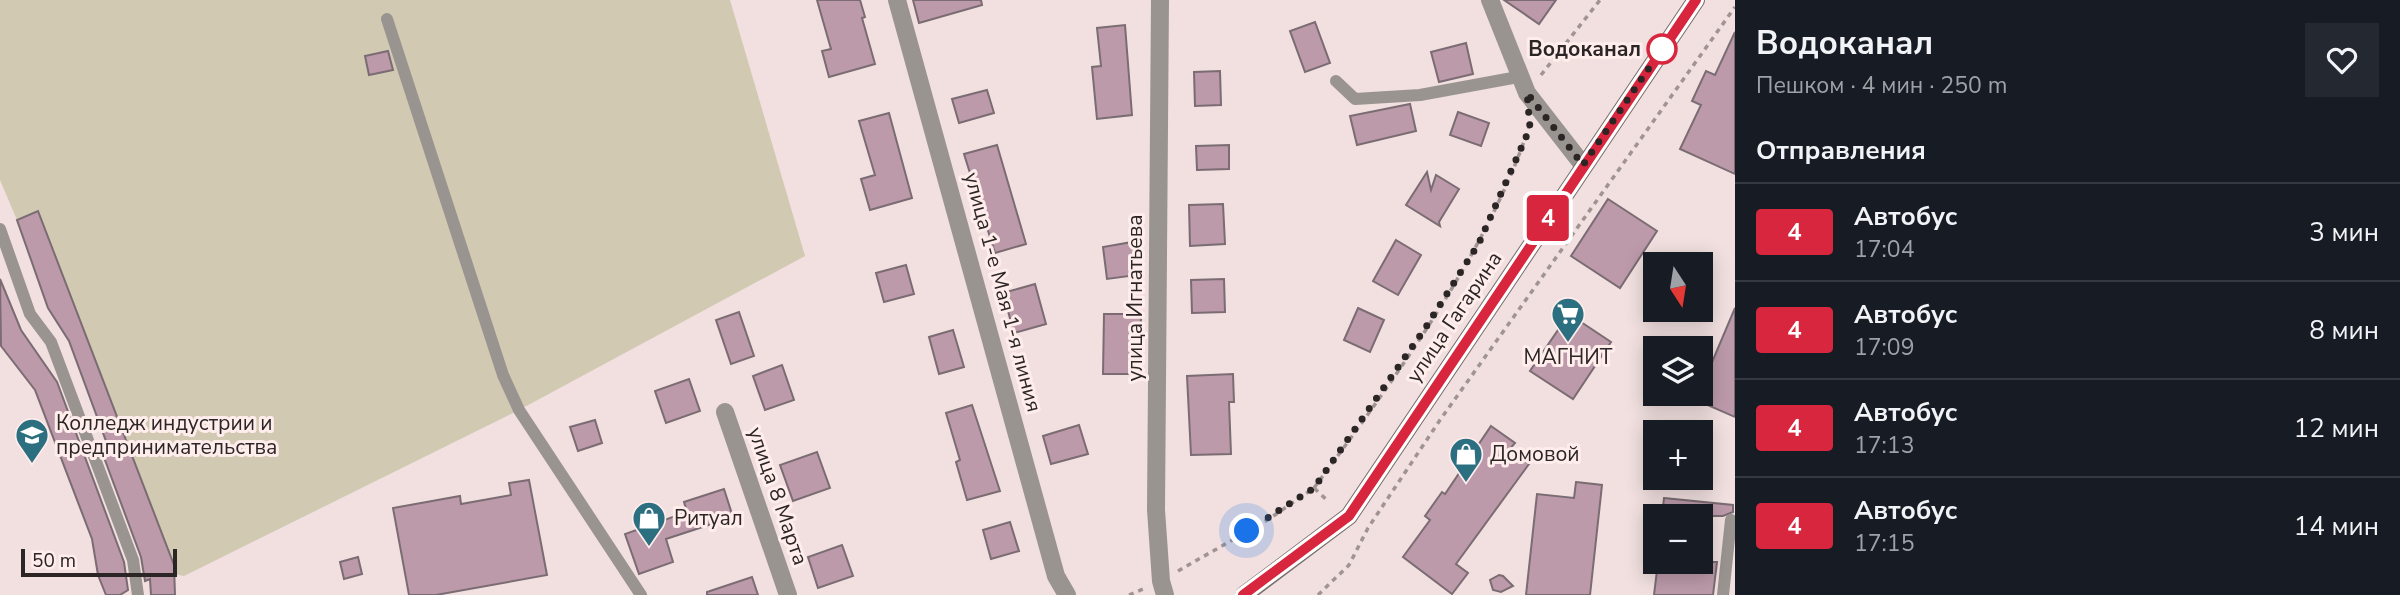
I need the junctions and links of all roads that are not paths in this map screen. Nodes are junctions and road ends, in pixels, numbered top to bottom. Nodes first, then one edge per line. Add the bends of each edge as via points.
1 (897, 0) edge
2 (1160, 0) edge
3 (1490, 0) edge
4 (1696, 0) edge
5 (387, 19) dead end
6 (1518, 77) junction
7 (1336, 81) dead end
8 (1583, 165) junction
9 (0, 229) edge
10 (725, 412) dead end
11 (1731, 520) dead end
12 (1163, 588) edge
13 (138, 595) edge
14 (641, 595) edge
15 (788, 595) edge
16 (1068, 595) edge
17 (1244, 595) edge
18 (1723, 595) edge

1 - 16 street, улица 1-е Мая 1-я линия via 1056,576
2 - 12 street, улица Игнатьева via 1156,510
3 - 6 street
4 - 8 main road, улица Гагарина
5 - 14 lane via 513,398
6 - 7 lane via 1420,94 1355,99
6 - 8 street
8 - 17 main road, улица Гагарина via 1349,516
9 - 13 lane via 30,314 51,342 132,560
10 - 15 street, улица 8 Марта
11 - 18 lane

